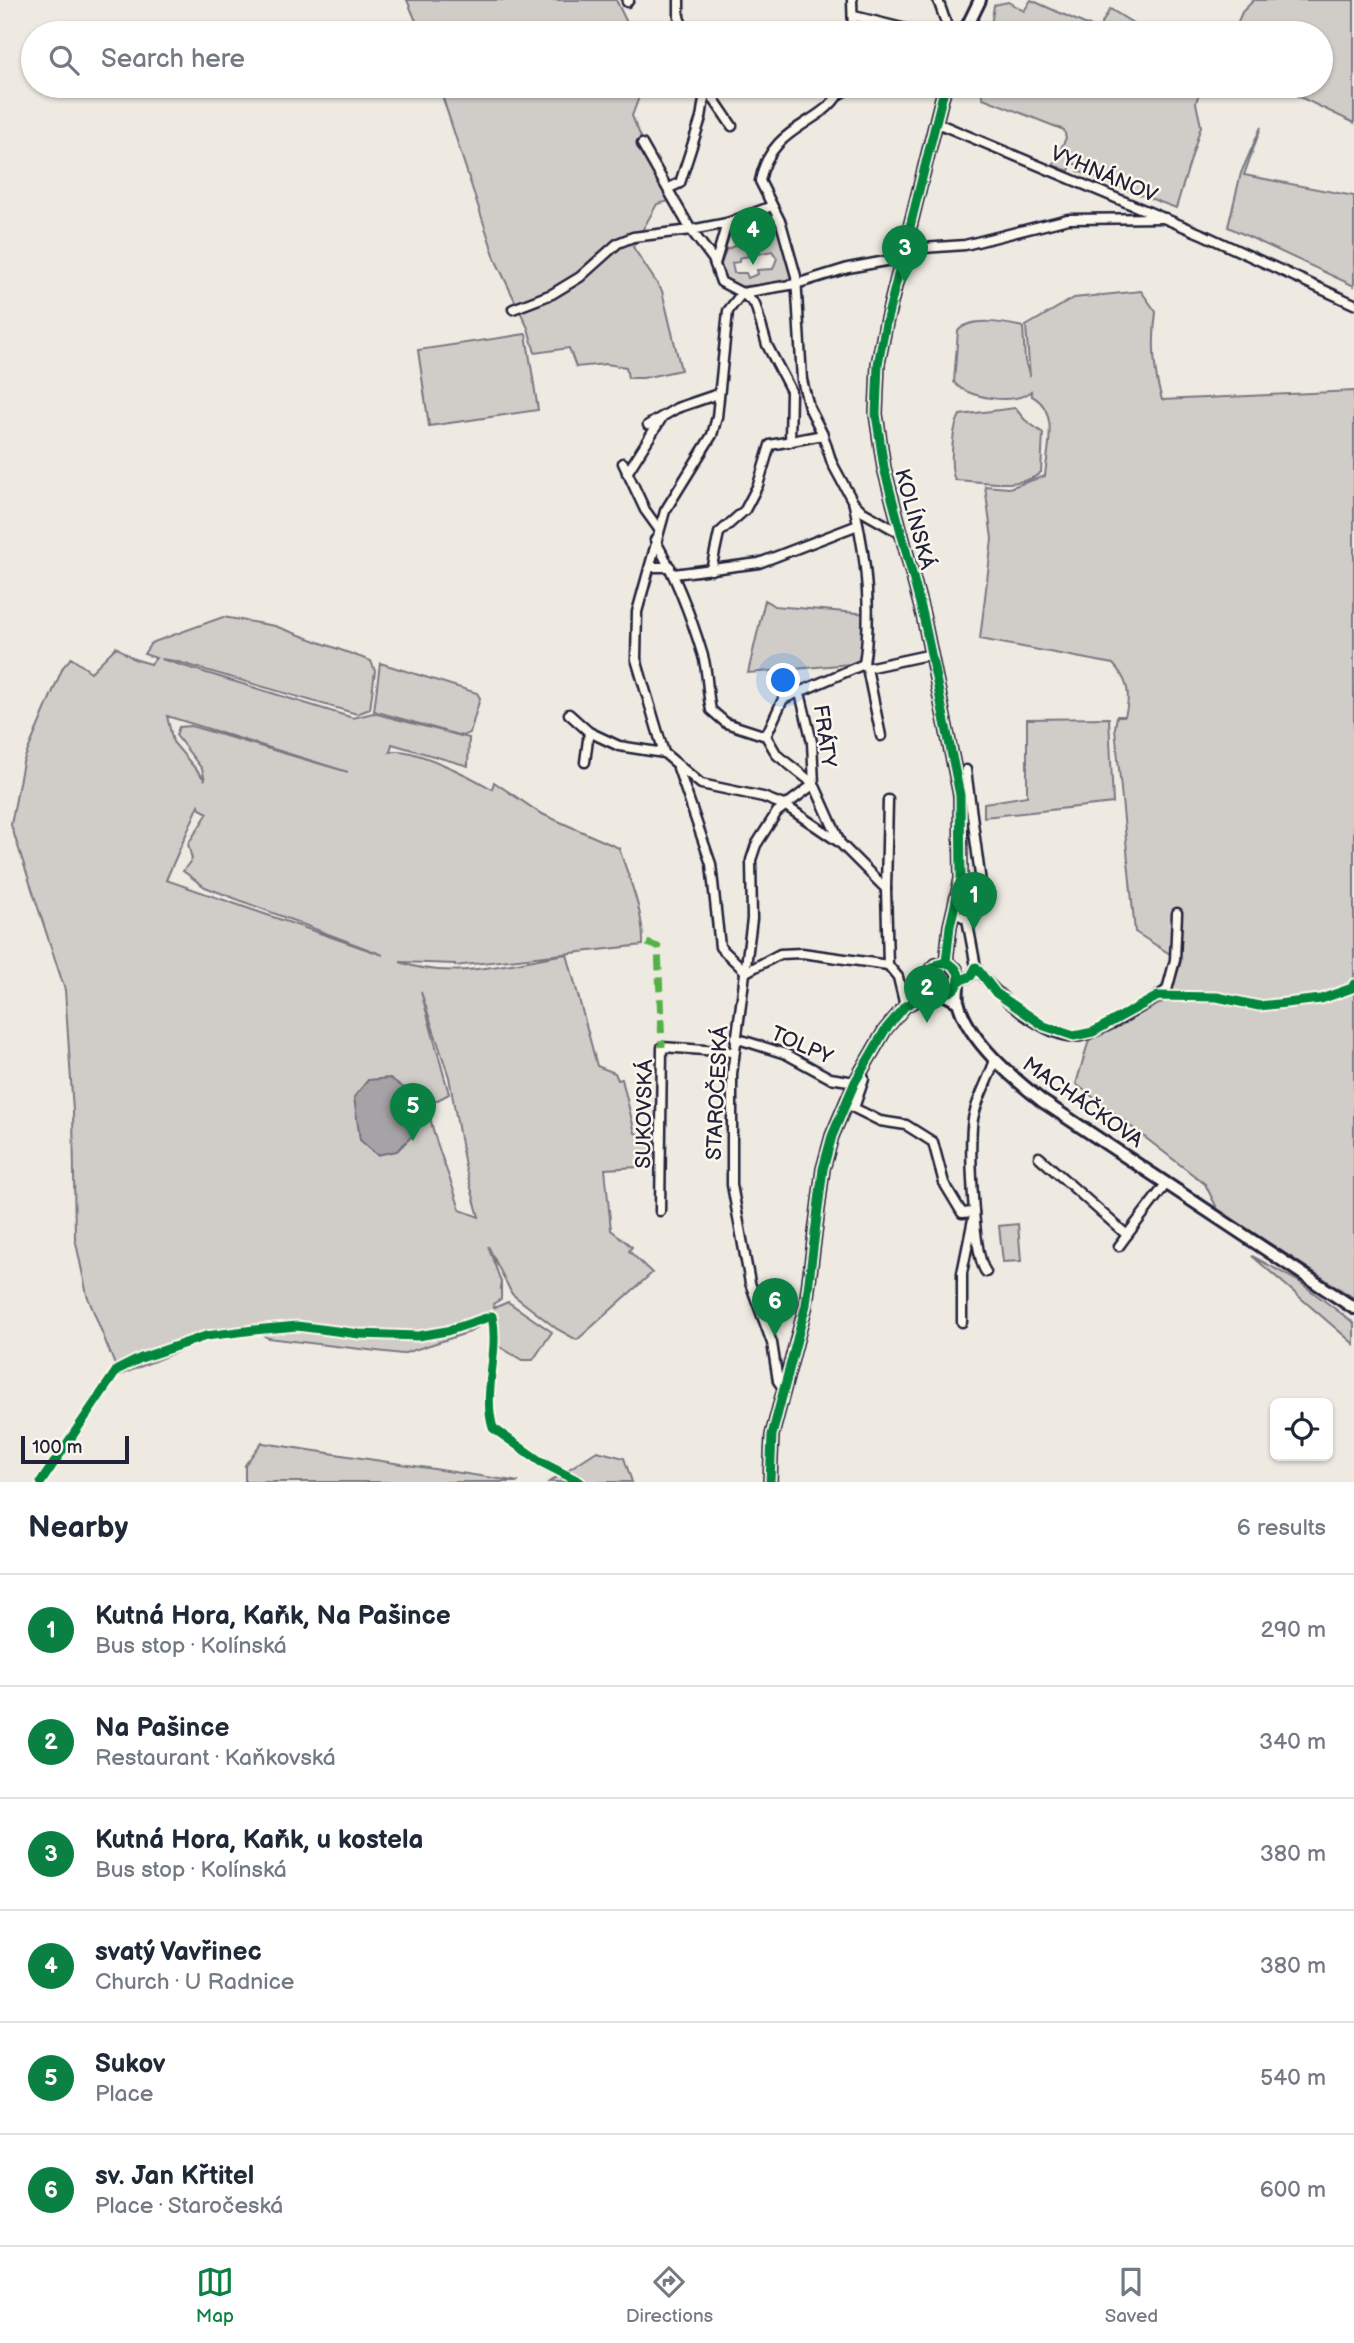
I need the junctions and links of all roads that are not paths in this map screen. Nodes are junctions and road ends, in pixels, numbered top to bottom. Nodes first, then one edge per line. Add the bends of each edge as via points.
1 (679, 0) edge
2 (852, 0) edge
3 (938, 0) edge
4 (980, 0) edge
5 (854, 16) junction
6 (680, 21) edge
7 (854, 21) edge
8 (874, 21) edge
9 (945, 21) edge
10 (970, 21) edge
11 (705, 98) edge
12 (714, 98) edge
13 (831, 98) edge
14 (942, 98) edge
15 (720, 108) junction
16 (701, 118) junction
17 (937, 123) junction
18 (732, 125) dead end
19 (642, 144) dead end
20 (668, 188) junction
21 (772, 206) junction
22 (1165, 218) junction
23 (727, 223) junction
24 (691, 230) junction
25 (902, 258) junction
26 (715, 265) junction
27 (796, 284) junction
28 (742, 293) junction
29 (1354, 304) edge
30 (513, 309) dead end
31 (802, 380) junction
32 (788, 383) junction
33 (718, 394) junction
34 (663, 416) junction
35 (648, 425) dead end
36 (823, 435) junction
37 (790, 442) junction
38 (623, 463) dead end
39 (627, 473) junction
40 (853, 502) junction
41 (858, 525) junction
42 (658, 528) junction
43 (901, 533) junction
44 (655, 540) junction
45 (650, 567) junction
46 (672, 570) junction
47 (711, 570) junction
48 (932, 654) junction
49 (865, 666) junction
50 (800, 693) junction
51 (569, 714) dead end
52 (589, 732) junction
53 (766, 736) junction
54 (881, 736) dead end
55 (664, 753) junction
56 (585, 762) dead end
57 (677, 767) junction
58 (966, 770) dead end
59 (701, 784) junction
60 (814, 785) junction
61 (688, 792) junction
62 (888, 800) dead end
63 (786, 806) junction
64 (839, 842) junction
65 (886, 889) junction
66 (953, 912) junction
67 (1177, 913) dead end
68 (967, 919) junction
69 (946, 962) junction
70 (888, 965) junction
71 (976, 967) junction
72 (746, 972) junction
73 (958, 983) junction
74 (929, 989) junction
75 (947, 993) junction
76 (958, 1002) junction
77 (905, 1006) junction
78 (735, 1038) junction
79 (733, 1052) junction
80 (995, 1060) junction
81 (861, 1069) junction
82 (855, 1082) junction
83 (1039, 1157) dead end
84 (1170, 1186) junction
85 (660, 1211) dead end
86 (974, 1212) junction
87 (1127, 1236) junction
88 (1119, 1246) dead end
89 (986, 1272) dead end
90 (1354, 1308) edge
91 (962, 1322) dead end
92 (783, 1391) junction
93 (770, 1482) edge

1 - 6 street
2 - 5 street
3 - 9 street
4 - 10 street
5 - 7 street
5 - 8 street
11 - 16 street
12 - 15 street
13 - 21 street via 778,142 765,165 760,181
14 - 17 street, KOLÍNSKÁ
15 - 16 street
15 - 18 street
16 - 20 street via 680,183
17 - 22 street, VYHNÁNOV
17 - 25 street, KOLÍNSKÁ
19 - 20 street
20 - 24 street
21 - 23 street
21 - 27 street via 787,242
22 - 25 street, VYHNÁNOV via 1068,219 965,245 923,248
22 - 29 street
23 - 24 street
23 - 26 street
24 - 26 street
24 - 30 street via 618,243 580,277
25 - 27 street, VYHNÁNOV
25 - 43 street, KOLÍNSKÁ via 878,364 876,414
26 - 28 street via 721,282
27 - 28 street, VYHNÁNOV
27 - 31 street
28 - 32 street via 755,304 767,345
28 - 33 street via 728,311
31 - 32 street
31 - 36 street via 808,407
32 - 37 street
33 - 34 street
33 - 42 street via 712,435
34 - 35 street
34 - 39 street
36 - 37 street
36 - 40 street
37 - 47 street via 770,444 745,510 719,533
38 - 39 street
39 - 42 street
40 - 41 street
40 - 43 street
41 - 47 street via 759,563
41 - 49 street via 867,611
42 - 44 street
43 - 48 street, KOLÍNSKÁ
44 - 45 street
44 - 46 street
45 - 46 street
45 - 55 street via 637,612 636,659
46 - 47 street
46 - 53 street via 704,659 711,710 726,723
48 - 49 street, FRÁTY
48 - 66 street, KOLÍNSKÁ via 960,795 961,879
49 - 50 street, FRÁTY
49 - 54 street
50 - 53 street, FRÁTY via 783,699
50 - 60 street, FRÁTY via 813,741
51 - 52 street
52 - 55 street via 619,746
52 - 56 street
53 - 60 street via 776,755
55 - 57 street
57 - 59 street
57 - 61 street
58 - 68 street via 983,898
59 - 61 street
59 - 63 street
60 - 63 street, STAROČESKÁ
60 - 64 street
61 - 72 street via 711,864 720,947
62 - 65 street
63 - 64 street
63 - 72 street, STAROČESKÁ via 767,827 751,860 752,919
64 - 65 street
65 - 70 street
66 - 68 street
66 - 69 street, KOLÍNSKÁ
67 - 71 street via 1175,960 1167,990 1093,1032 1065,1035 1044,1026 996,993
68 - 71 street
69 - 73 street via 957,969
69 - 74 street via 932,968
70 - 72 street via 780,954
70 - 77 street via 898,977
71 - 73 street
72 - 78 street, STAROČESKÁ
73 - 75 street
73 - 76 street
74 - 75 street
74 - 77 street
75 - 76 street
76 - 80 street, MACHÁČKOVA
77 - 81 street
78 - 79 street, STAROČESKÁ
78 - 82 street, TOLPY via 786,1054 830,1078
79 - 85 street, SUKOVSKÁ via 662,1047
79 - 92 street, STAROČESKÁ via 732,1185 750,1283 772,1343
80 - 84 street, MACHÁČKOVA via 1042,1101
80 - 86 street via 972,1125
81 - 82 street
81 - 86 street via 864,1079 854,1108 880,1121 906,1125 933,1142 953,1200 962,1213
82 - 92 street via 823,1169 806,1305
83 - 87 street
84 - 87 street
84 - 90 street, MACHÁČKOVA
86 - 89 street via 980,1265
86 - 91 street via 962,1273
87 - 88 street
92 - 93 street via 772,1435

